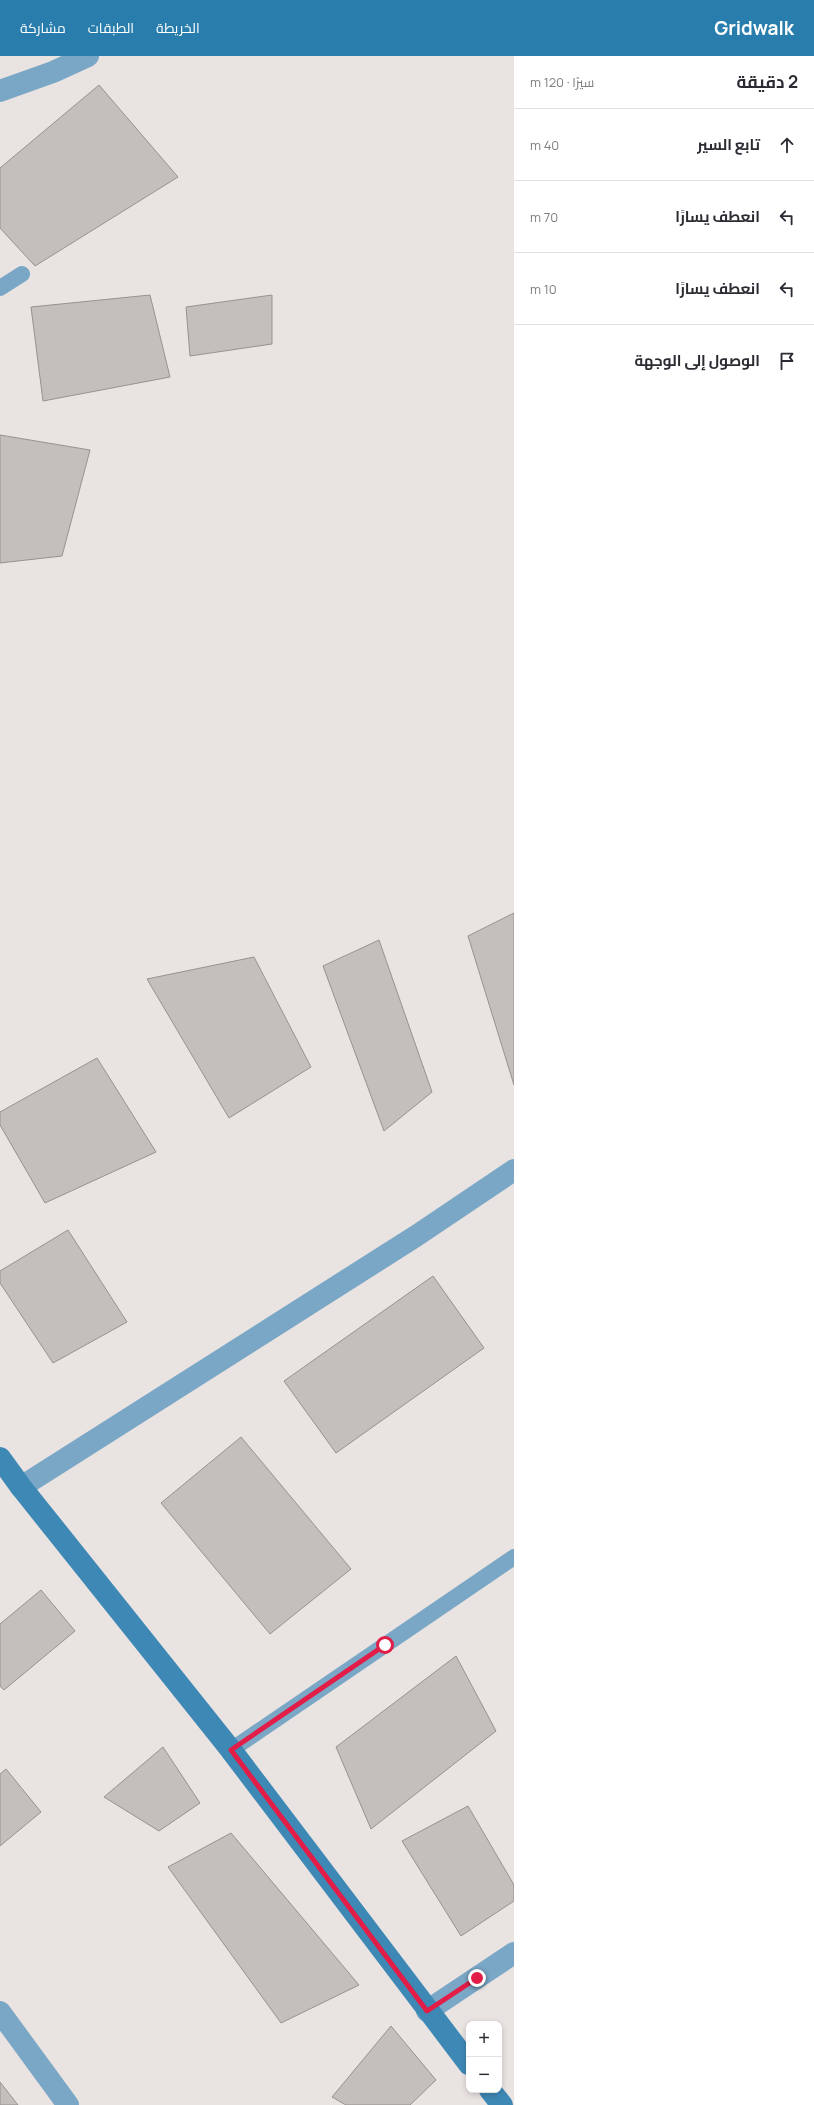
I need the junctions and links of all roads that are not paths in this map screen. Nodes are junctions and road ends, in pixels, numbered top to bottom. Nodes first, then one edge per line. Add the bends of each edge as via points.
1 (88, 56) edge
2 (0, 91) edge
3 (22, 274) dead end
4 (0, 288) edge
5 (514, 1170) edge
6 (0, 1458) edge
7 (21, 1487) junction
8 (514, 1557) edge
9 (231, 1750) junction
10 (514, 1953) edge
11 (427, 2011) junction
12 (0, 2012) edge
13 (466, 2060) edge
14 (492, 2093) edge
15 (68, 2105) edge
16 (502, 2105) edge

1 - 2 street
3 - 4 lane
5 - 7 street via 416,1236
6 - 7 street
7 - 9 street
8 - 9 lane
9 - 11 street
10 - 11 street
11 - 13 street
12 - 15 street
14 - 16 street

